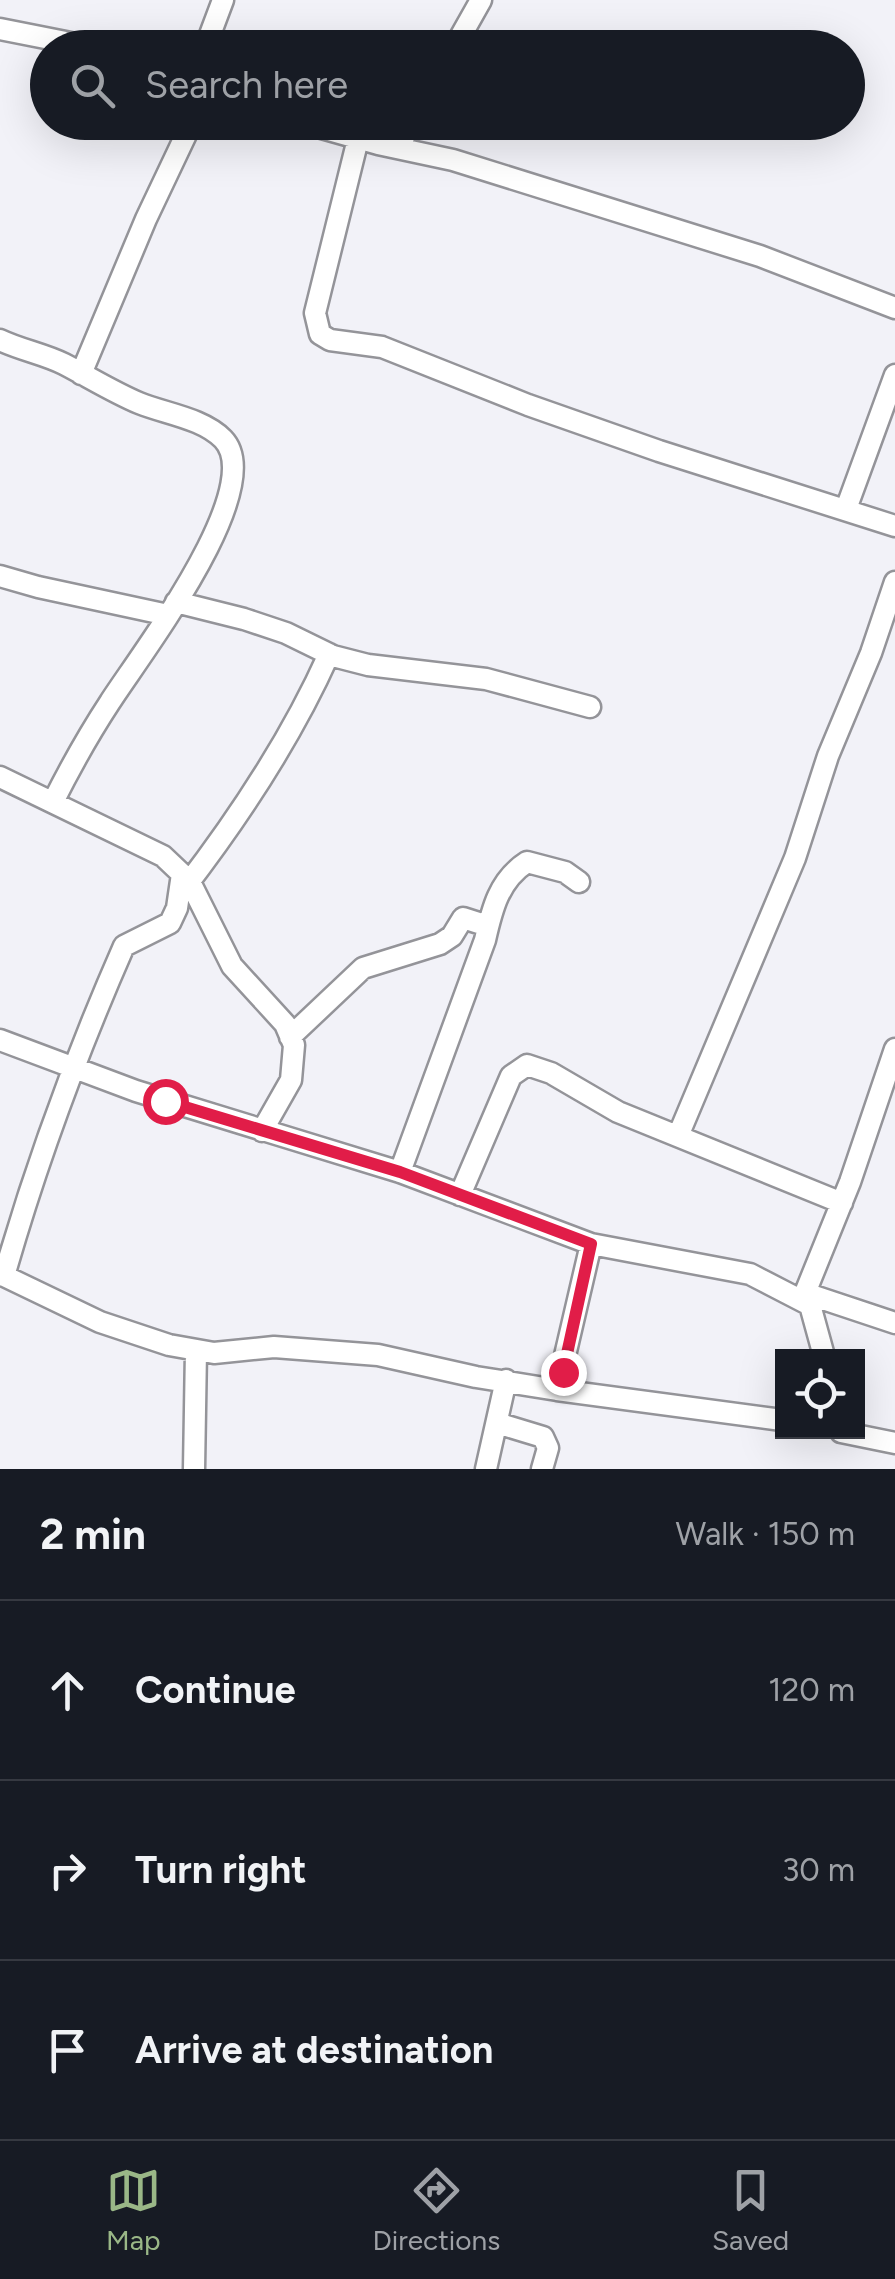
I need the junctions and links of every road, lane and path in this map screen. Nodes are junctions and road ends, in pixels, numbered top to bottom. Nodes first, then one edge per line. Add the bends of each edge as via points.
1 (222, 0) edge
2 (481, 0) edge
3 (0, 29) edge
4 (211, 30) edge
5 (464, 30) edge
6 (30, 35) edge
7 (183, 140) edge
8 (358, 140) edge
9 (362, 140) edge
10 (402, 140) edge
11 (398, 148) junction
12 (895, 308) edge
13 (0, 340) edge
14 (80, 374) junction
15 (895, 375) edge
16 (846, 508) junction
17 (895, 526) edge
18 (0, 576) edge
19 (895, 582) edge
20 (172, 609) junction
21 (329, 654) junction
22 (590, 707) dead end
23 (0, 777) edge
24 (53, 802) junction
25 (580, 882) dead end
26 (185, 888) junction
27 (488, 926) junction
28 (290, 1037) junction
29 (0, 1040) edge
30 (895, 1049) edge
31 (75, 1068) junction
32 (262, 1132) junction
33 (678, 1136) junction
34 (400, 1172) junction
35 (460, 1195) junction
36 (842, 1203) junction
37 (591, 1244) junction
38 (2, 1275) edge
39 (804, 1296) junction
40 (895, 1323) edge
41 (822, 1349) edge
42 (196, 1350) junction
43 (506, 1380) junction
44 (557, 1390) junction
45 (775, 1419) edge
46 (497, 1422) junction
47 (865, 1437) edge
48 (895, 1443) edge
49 (194, 1469) edge
50 (486, 1469) edge
51 (542, 1469) edge

1 - 4 street
2 - 5 street
3 - 6 street
7 - 14 street
8 - 16 street via 315,312 320,334 382,347 640,445
9 - 11 street
10 - 11 street
11 - 12 street via 760,256
13 - 14 street
14 - 20 street via 225,441 233,463 231,491
15 - 16 street
16 - 17 street
18 - 20 street
19 - 33 street via 794,858
20 - 21 street via 244,618
20 - 24 street
21 - 22 street via 486,679
21 - 26 street via 256,790
23 - 24 street
24 - 26 street via 163,856 182,874
25 - 27 street via 527,862 507,879
26 - 28 street via 232,966
26 - 31 street via 170,924 124,946
27 - 28 street via 463,918 440,944 363,968
27 - 34 street
28 - 32 street via 291,1080
29 - 31 street
30 - 36 street
31 - 32 street
31 - 38 street
32 - 34 street
33 - 35 street via 527,1066 511,1076
33 - 36 street
34 - 35 street
35 - 37 street
36 - 39 street
37 - 39 street via 703,1262
37 - 44 street
38 - 42 street via 100,1322
39 - 40 street
39 - 41 street
42 - 43 street via 378,1354
42 - 49 street
43 - 44 street
43 - 46 street
44 - 45 street
46 - 50 street
46 - 51 street via 543,1437 548,1448
47 - 48 street

